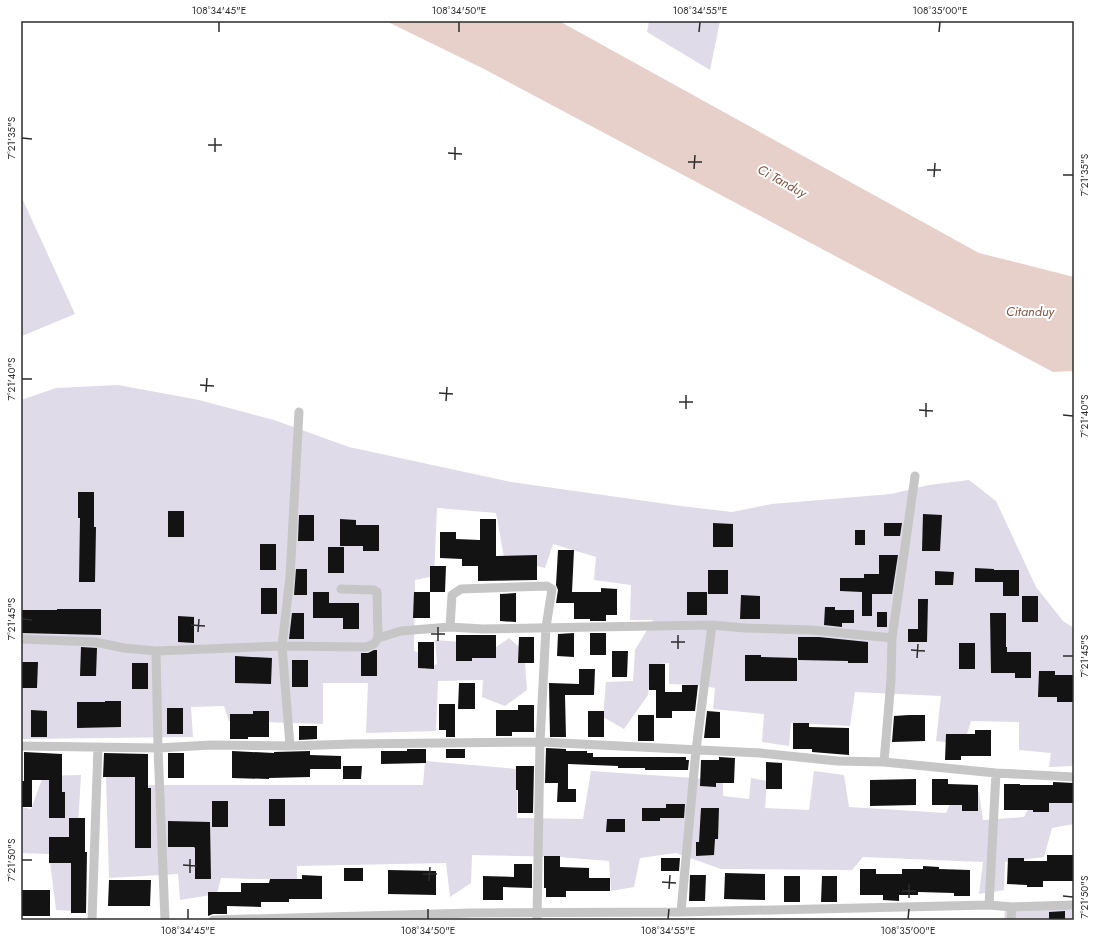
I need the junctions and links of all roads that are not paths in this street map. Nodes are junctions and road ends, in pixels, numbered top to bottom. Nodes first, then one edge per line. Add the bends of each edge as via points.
1 (299, 412) dead end
2 (915, 476) dead end
3 (342, 590) dead end
4 (712, 625) junction
5 (450, 627) junction
6 (546, 627) junction
7 (378, 638) junction
8 (892, 638) junction
9 (21, 639) edge
10 (282, 646) junction
11 (156, 651) junction
12 (540, 742) junction
13 (21, 746) edge
14 (290, 746) junction
15 (98, 747) junction
16 (158, 748) junction
17 (696, 750) junction
18 (884, 762) junction
19 (996, 773) junction
20 (1074, 777) edge
21 (989, 905) junction
22 (1074, 905) edge
23 (1012, 907) junction
24 (681, 912) junction
25 (537, 916) edge
26 (630, 916) edge
27 (92, 920) edge
28 (165, 920) edge
29 (213, 920) edge
30 (1011, 920) edge

1 - 10 street via 290,577
2 - 8 street
3 - 7 street via 377,592
4 - 6 street
4 - 8 street via 812,630
4 - 17 street
5 - 6 street
5 - 6 street via 452,595 461,589 547,586 552,589
5 - 7 street via 401,631
6 - 12 street
7 - 10 street via 374,644 366,647
8 - 18 street
9 - 11 street via 95,642
10 - 11 street
10 - 14 street
11 - 16 street
12 - 14 street
12 - 17 street
12 - 25 street
13 - 15 street
14 - 16 street via 211,745
15 - 16 street
15 - 27 street
16 - 28 street
17 - 18 street
17 - 24 street
18 - 19 street
19 - 20 street
19 - 21 street
21 - 23 street
21 - 24 street
22 - 23 street
23 - 30 street
24 - 26 street
25 - 26 street
25 - 29 street via 472,913

